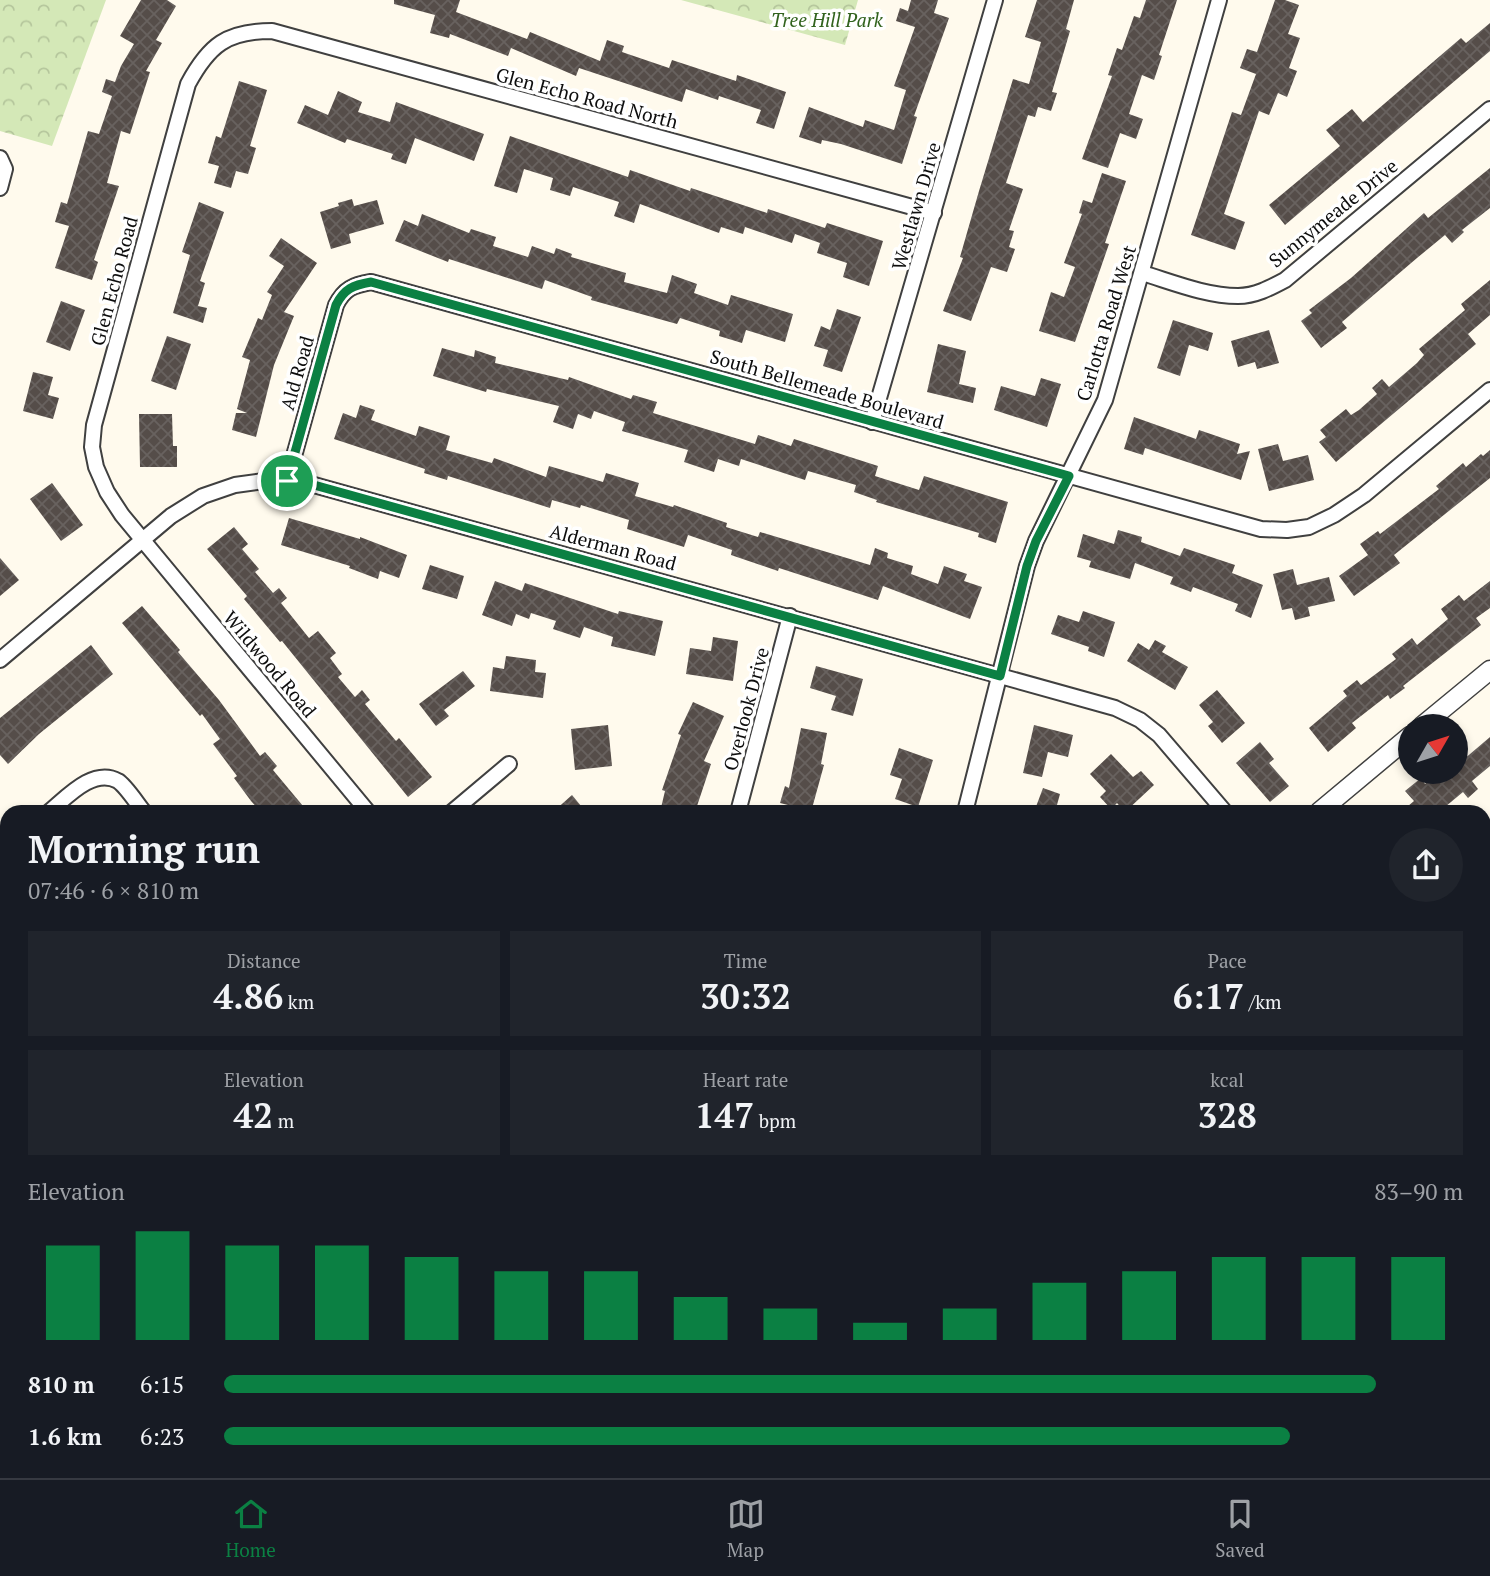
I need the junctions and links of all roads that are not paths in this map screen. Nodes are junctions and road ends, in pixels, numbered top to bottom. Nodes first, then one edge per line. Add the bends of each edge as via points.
1 (995, 0) edge
2 (1219, 0) edge
3 (229, 38) joint
4 (1490, 110) edge
5 (0, 158) edge
6 (0, 188) edge
7 (934, 213) junction
8 (1142, 273) junction
9 (357, 284) joint
10 (1490, 390) edge
11 (872, 422) junction
12 (1069, 476) junction
13 (287, 481) junction
14 (142, 540) junction
15 (790, 616) junction
16 (1, 657) edge
17 (1490, 670) edge
18 (1000, 676) junction
19 (1437, 714) edge
20 (1398, 746) edge
21 (509, 764) dead end
22 (58, 805) edge
23 (138, 805) edge
24 (362, 805) edge
25 (460, 805) edge
26 (740, 805) edge
27 (967, 805) edge
28 (1219, 805) edge
29 (1327, 805) edge

1 - 7 street, Westlawn Drive
2 - 8 street, Carlotta Road West
3 - 7 street, Glen Echo Road North via 272,31
3 - 14 street, Glen Echo Road via 211,48 188,84 94,425 96,467 107,492
4 - 8 street, Sunnymeade Drive via 1285,280 1264,291 1238,296
5 - 6 street via 5,169
7 - 11 street, Westlawn Drive
8 - 12 street, Carlotta Road West via 1105,400
9 - 11 street, South Bellemeade Boulevard via 371,282
9 - 13 street, Ald Road via 343,292 336,305
10 - 12 street, South Bellemeade Boulevard via 1344,509 1309,527 1261,529
11 - 12 street, South Bellemeade Boulevard
12 - 18 street, Carlotta Road West via 1027,566
13 - 14 street, Alderman Road via 235,485 203,495
13 - 15 street, Alderman Road
14 - 16 street, Alderman Road
14 - 24 street, Wildwood Road
15 - 18 street, Alderman Road
15 - 26 street, Overlook Drive
17 - 19 street
18 - 27 street, Carlotta Road West
18 - 28 street, Alderman Road via 1100,702 1140,720 1173,749
20 - 29 street
21 - 25 street
22 - 23 street via 81,785 102,778 118,781

